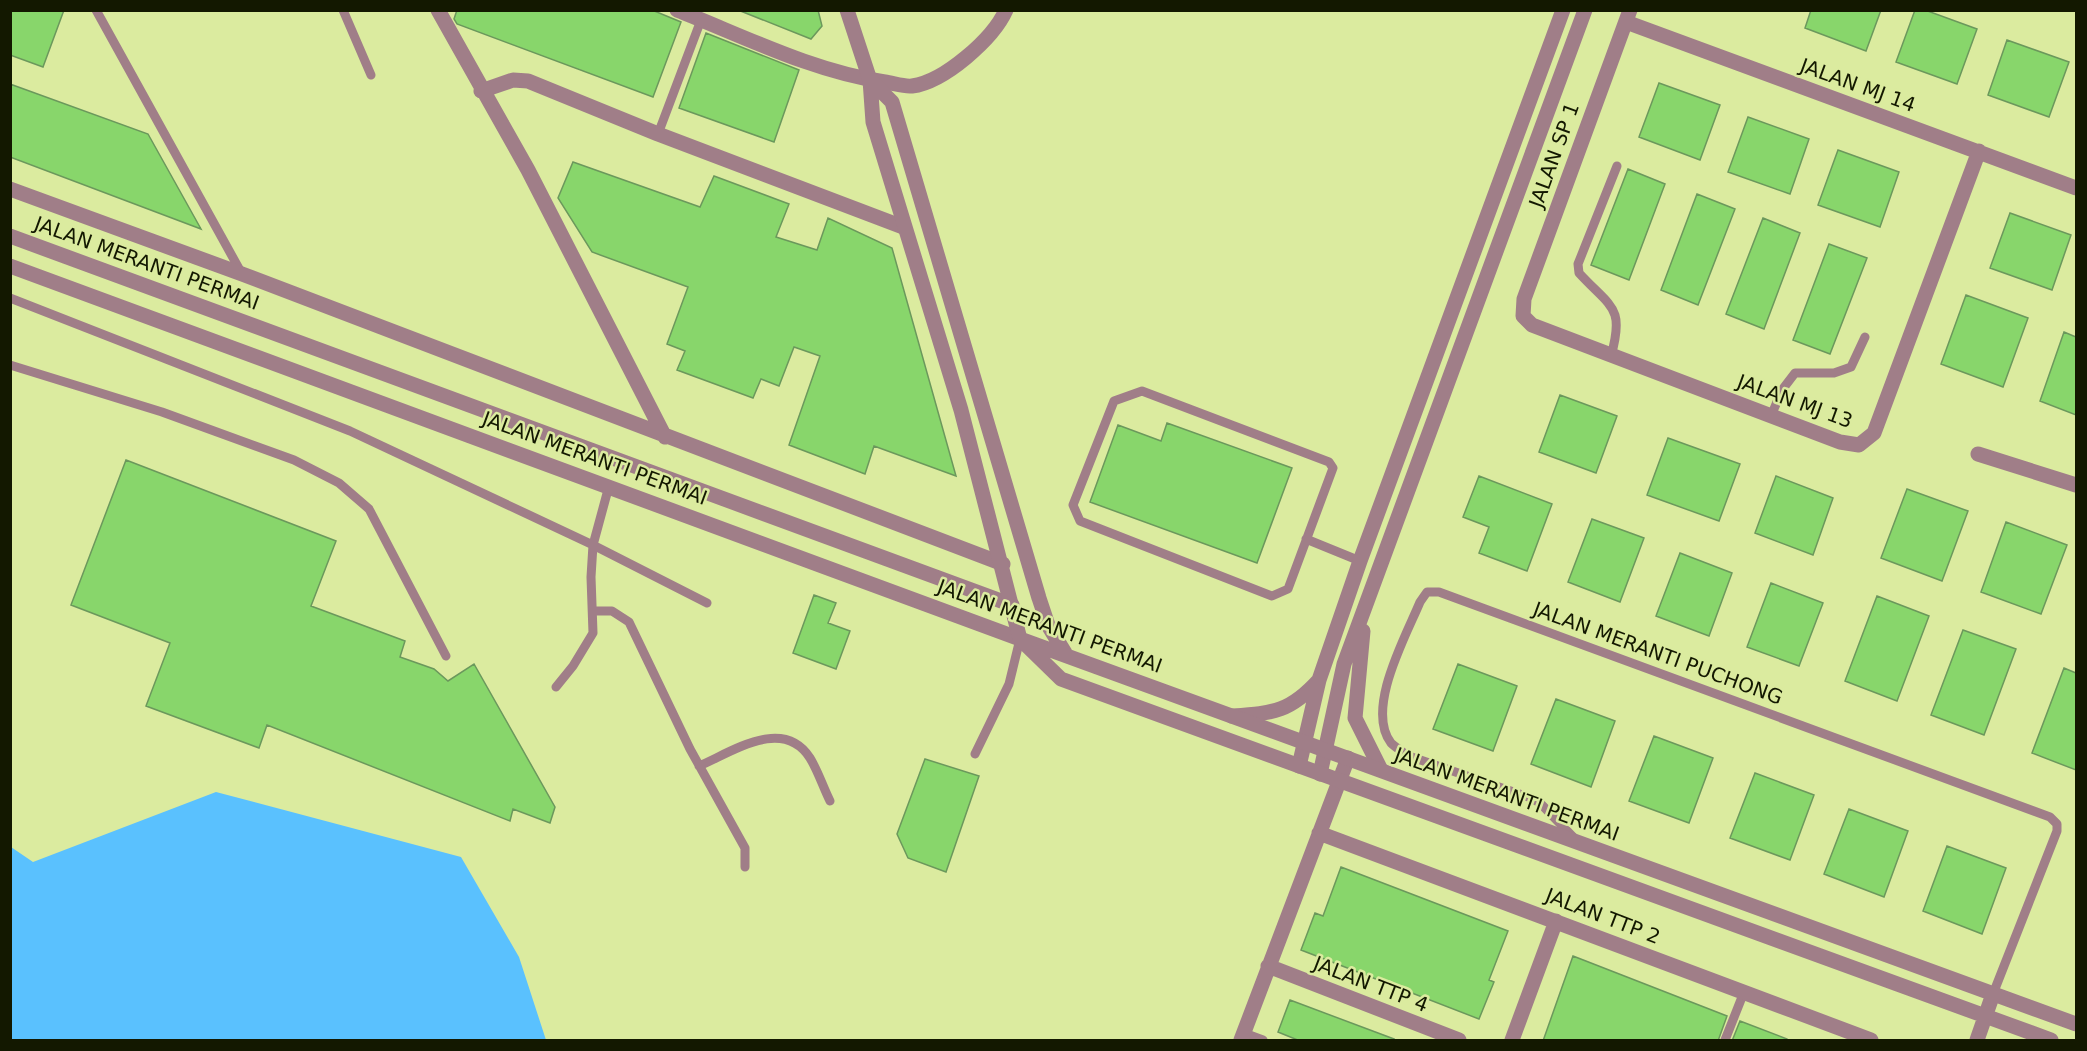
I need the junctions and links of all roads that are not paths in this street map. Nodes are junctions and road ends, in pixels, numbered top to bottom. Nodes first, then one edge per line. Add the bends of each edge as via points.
1 (96, 10) edge
2 (343, 10) edge
3 (438, 10) edge
4 (677, 10) edge
5 (847, 10) edge
6 (1006, 10) edge
7 (1563, 10) edge
8 (1585, 10) edge
9 (1628, 16) edge
10 (701, 20) junction
11 (371, 75) dead end
12 (870, 80) junction
13 (481, 91) junction
14 (658, 134) junction
15 (1979, 151) junction
16 (1617, 166) dead end
17 (2076, 188) edge
18 (10, 189) edge
19 (903, 227) junction
20 (10, 236) edge
21 (10, 266) edge
22 (243, 274) junction
23 (10, 298) edge
24 (1523, 315) joint
25 (1865, 337) dead end
26 (1611, 356) junction
27 (10, 364) edge
28 (1771, 416) junction
29 (665, 436) junction
30 (1978, 453) dead end
31 (2076, 485) edge
32 (609, 486) junction
33 (1306, 539) junction
34 (593, 546) junction
35 (1360, 561) junction
36 (1003, 564) junction
37 (707, 603) dead end
38 (1012, 604) junction
39 (1365, 607) junction
40 (593, 611) junction
41 (1020, 639) junction
42 (1065, 652) junction
43 (446, 656) dead end
44 (1319, 680) junction
45 (556, 687) dead end
46 (1232, 716) junction
47 (1305, 742) junction
48 (1325, 750) junction
49 (975, 754) dead end
50 (1348, 758) junction
51 (699, 766) junction
52 (1299, 766) junction
53 (1381, 770) junction
54 (1320, 774) junction
55 (1339, 781) junction
56 (830, 801) dead end
57 (1319, 832) junction
58 (1578, 842) junction
59 (745, 867) dead end
60 (1556, 921) junction
61 (1268, 966) junction
62 (1744, 992) junction
63 (1993, 994) junction
64 (1986, 1017) junction
65 (2076, 1024) edge
66 (1243, 1037) edge
67 (1263, 1041) edge
68 (1459, 1041) edge
69 (1512, 1041) edge
70 (1725, 1041) edge
71 (1871, 1041) edge
72 (1977, 1041) edge
73 (2051, 1041) edge

1 - 22 lane
2 - 11 lane
3 - 13 street
4 - 10 street
5 - 12 street
6 - 12 street via 1000,23 945,75 912,86
7 - 35 street
8 - 39 street
9 - 15 street, JALAN MJ 14
9 - 24 street, JALAN SP 1 via 1524,299
10 - 12 street
10 - 14 lane
12 - 19 street via 873,122
12 - 42 street via 892,102 1039,598 1048,625
13 - 14 street via 513,80 528,81
13 - 29 street via 528,170
14 - 19 street
15 - 17 street, JALAN MJ 14
15 - 28 street, JALAN MJ 13 via 1874,433 1859,446
16 - 26 lane via 1578,264 1579,273 1617,315 1618,329
18 - 22 street
19 - 36 street via 961,410
20 - 38 street, JALAN MERANTI PERMAI
21 - 32 street, JALAN MERANTI PERMAI
22 - 29 street
23 - 34 lane via 350,431
24 - 26 street, JALAN MJ 13 via 1532,325
25 - 28 lane via 1851,367 1834,373 1795,373 1782,390
26 - 28 street, JALAN MJ 13
27 - 43 lane via 173,416 294,460 339,483 369,509
29 - 36 street
30 - 31 street
32 - 34 lane
32 - 41 street, JALAN MERANTI PERMAI
33 - 33 lane via 1333,468 1329,462 1142,391 1114,401 1073,505 1080,521 1272,596 1288,589
33 - 35 lane
34 - 37 lane
34 - 40 lane
35 - 44 street
36 - 38 street
38 - 41 street
39 - 48 street via 1344,664
39 - 53 street via 1355,718
40 - 45 lane via 593,633
40 - 51 lane via 612,611 629,622
41 - 42 street, JALAN MERANTI PERMAI
41 - 49 lane via 1009,684
41 - 52 street via 1061,679
42 - 46 street, JALAN MERANTI PERMAI
44 - 46 street via 1291,706 1273,713
44 - 47 street
46 - 47 street, JALAN MERANTI PERMAI
47 - 48 street, JALAN MERANTI PERMAI
47 - 52 street
48 - 50 street, JALAN MERANTI PERMAI
48 - 54 street
50 - 53 street, JALAN MERANTI PERMAI
50 - 55 street
51 - 56 lane via 759,740 782,738 809,757
51 - 59 lane via 745,848
52 - 54 street
53 - 58 street, JALAN MERANTI PERMAI
54 - 55 street
55 - 57 street
55 - 64 street
57 - 60 street, JALAN TTP 2
57 - 61 street
58 - 63 street, JALAN MERANTI PERMAI
58 - 63 lane, JALAN MERANTI PUCHONG via 1532,798 1406,754 1392,743 1385,729 1382,702 1427,592 1439,592 2050,817 2057,824 2057,831
60 - 62 street, JALAN TTP 2
60 - 69 street
61 - 66 street
61 - 68 street, JALAN TTP 4
62 - 70 lane
62 - 71 street, JALAN TTP 2
63 - 64 street
63 - 65 street, JALAN MERANTI PERMAI
64 - 72 street
64 - 73 street
66 - 67 lane

